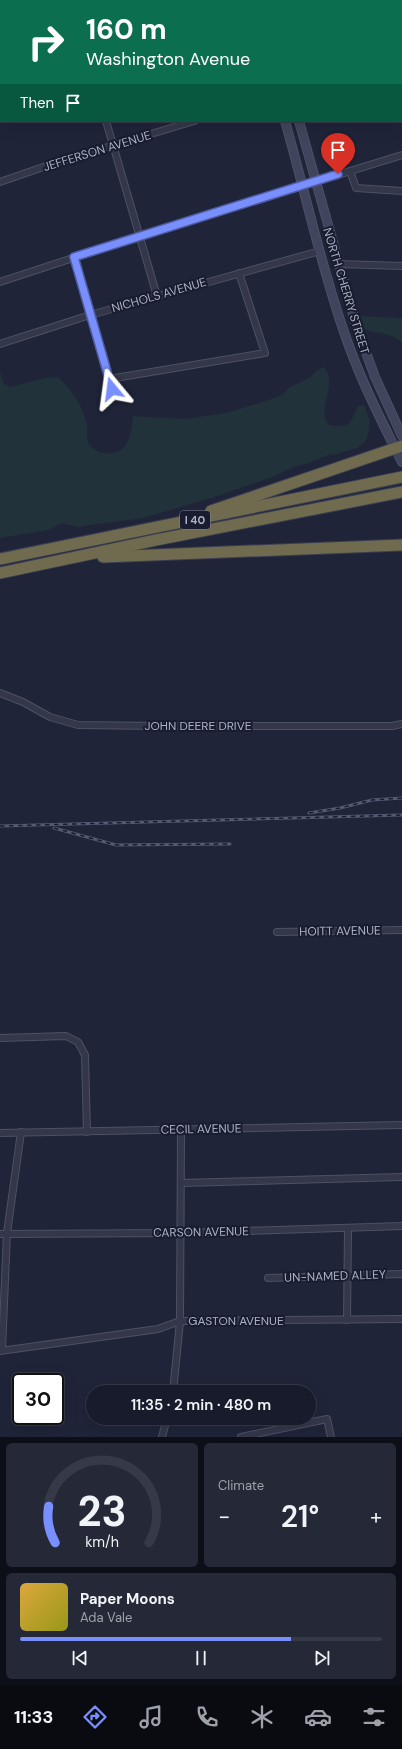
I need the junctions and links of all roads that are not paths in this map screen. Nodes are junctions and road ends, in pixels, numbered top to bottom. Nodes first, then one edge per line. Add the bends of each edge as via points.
1 (106, 122) edge
2 (191, 122) edge
3 (285, 122) edge
4 (299, 122) edge
5 (112, 146) junction
6 (402, 155) edge
7 (350, 170) junction
8 (315, 181) junction
9 (0, 182) edge
10 (302, 185) junction
11 (402, 191) edge
12 (140, 236) junction
13 (320, 250) junction
14 (74, 257) junction
15 (338, 264) junction
16 (402, 266) edge
17 (239, 273) junction
18 (0, 282) edge
19 (157, 296) junction
20 (90, 315) junction
21 (0, 344) edge
22 (109, 380) junction
23 (112, 389) dead end
24 (402, 436) edge
25 (399, 448) edge
26 (402, 462) edge
27 (402, 477) edge
28 (399, 493) edge
29 (172, 525) junction
30 (402, 546) edge
31 (77, 558) junction
32 (0, 559) edge
33 (0, 573) edge
34 (0, 693) edge
35 (402, 724) edge
36 (402, 930) edge
37 (277, 932) dead end
38 (0, 1038) edge
39 (402, 1125) edge
40 (181, 1129) junction
41 (21, 1132) junction
42 (87, 1132) junction
43 (0, 1134) edge
44 (402, 1177) edge
45 (181, 1183) junction
46 (402, 1226) edge
47 (348, 1228) junction
48 (3, 1233) edge
49 (181, 1233) junction
50 (348, 1274) junction
51 (402, 1274) edge
52 (268, 1278) dead end
53 (402, 1319) edge
54 (347, 1320) junction
55 (180, 1321) junction
56 (1, 1351) edge
57 (174, 1385) edge
58 (165, 1425) edge
59 (162, 1437) edge
60 (241, 1437) edge
61 (331, 1437) edge

1 - 5 street
2 - 5 street, JEFFERSON AVENUE
3 - 10 main road, NORTH CHERRY STREET
4 - 8 main road, NORTH CHERRY STREET
5 - 9 street, JEFFERSON AVENUE
5 - 12 street
6 - 7 street
7 - 8 street
7 - 11 street via 356,188
8 - 10 street
8 - 15 main road, NORTH CHERRY STREET
10 - 12 street
10 - 13 main road, NORTH CHERRY STREET
12 - 14 street
12 - 19 street
13 - 17 street, NICHOLS AVENUE
13 - 25 main road, NORTH CHERRY STREET via 351,352 364,383
14 - 18 street
14 - 20 street
15 - 16 street
15 - 24 main road, NORTH CHERRY STREET via 367,357
17 - 19 street, NICHOLS AVENUE
17 - 22 street via 266,353
19 - 20 street, NICHOLS AVENUE
20 - 21 street, NICHOLS AVENUE
20 - 22 street
22 - 23 street
25 - 26 main road, NORTH CHERRY STREET
25 - 29 highway
27 - 29 highway, I 40
28 - 31 highway, I 40 via 156,540
29 - 32 highway, I 40
30 - 31 highway
31 - 33 highway, I 40
34 - 35 street, JOHN DEERE DRIVE via 50,717 78,725
36 - 37 street, HOITT AVENUE
38 - 42 street via 66,1036 78,1042 85,1055
39 - 40 street, CECIL AVENUE
40 - 42 street, CECIL AVENUE
40 - 45 street
41 - 42 street, CECIL AVENUE
41 - 43 street, CECIL AVENUE
41 - 48 street
44 - 45 street
45 - 49 street
46 - 47 street, CARSON AVENUE
47 - 49 street, CARSON AVENUE
47 - 50 street
48 - 49 street, CARSON AVENUE
48 - 56 street
49 - 55 street
50 - 51 street, UN-NAMED ALLEY
50 - 52 street, UN-NAMED ALLEY
50 - 54 street
53 - 54 street, GASTON AVENUE
54 - 55 street, GASTON AVENUE
55 - 56 street, GASTON AVENUE via 158,1329
55 - 57 street
58 - 59 street
60 - 61 street via 327,1419

